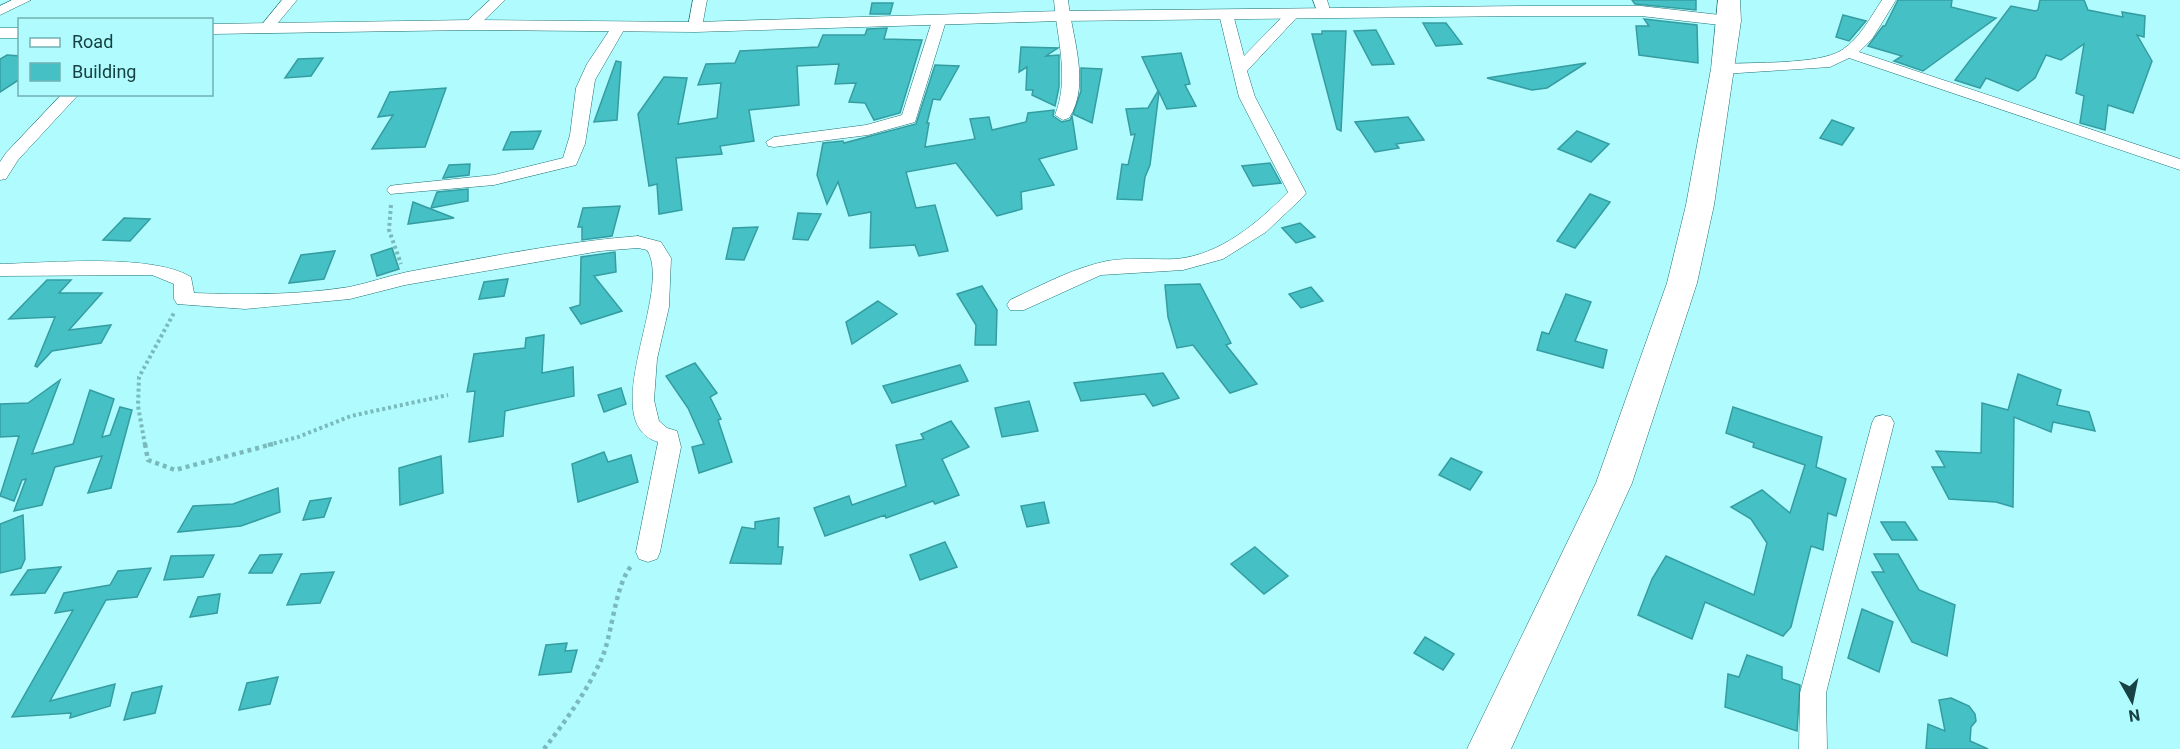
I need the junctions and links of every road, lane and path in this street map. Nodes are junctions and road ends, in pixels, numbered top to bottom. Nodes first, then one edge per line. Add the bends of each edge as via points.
1 (24, 0) edge
2 (290, 0) edge
3 (498, 0) edge
4 (700, 0) edge
5 (1889, 0) edge
6 (1322, 7) edge
7 (1061, 8) edge
8 (0, 11) edge
9 (1729, 11) edge
10 (1226, 14) junction
11 (1293, 14) junction
12 (939, 21) junction
13 (471, 25) junction
14 (267, 27) junction
15 (695, 27) junction
16 (618, 28) junction
17 (213, 29) edge
18 (0, 33) edge
19 (18, 33) edge
20 (1848, 53) junction
21 (1723, 69) junction
22 (1239, 70) junction
23 (69, 96) edge
24 (1063, 115) dead end
25 (774, 142) dead end
26 (2180, 165) edge
27 (0, 175) edge
28 (396, 190) joint
29 (0, 270) edge
30 (405, 279) junction
31 (184, 299) junction
32 (1017, 305) dead end
33 (448, 395) dead end
34 (1883, 423) dead end
35 (648, 552) joint
36 (544, 749) edge
37 (1489, 749) edge
38 (1813, 749) edge

1 - 8 street
2 - 14 street
3 - 13 street
4 - 15 street
5 - 20 street via 1867,36
6 - 9 street
6 - 11 street
7 - 10 street
7 - 12 street
7 - 24 street via 1070,60 1070,97
9 - 21 highway
10 - 11 street
10 - 22 street
11 - 22 street
12 - 15 street
12 - 25 street via 909,118 857,132
13 - 14 street
13 - 16 street
14 - 17 street
15 - 16 street
16 - 28 street via 591,68 584,90 577,149 570,161 494,180
18 - 19 street
20 - 21 street via 1830,62
20 - 26 street
21 - 37 highway via 1682,284 1614,483
22 - 32 street via 1247,96 1297,193 1281,210 1225,253 1183,264 1110,267 1082,275
23 - 27 street
28 - 30 path via 388,212 389,230
29 - 31 street via 152,269 184,281
30 - 31 street via 350,293 296,299
30 - 35 street via 600,245 638,242 654,246 662,258 659,308 646,359 643,400 649,424 658,434 669,437 670,447
31 - 33 path via 161,329 139,377 137,403 148,460 176,470 298,436 351,416
34 - 38 street via 1813,693
35 - 36 path via 630,567 602,659

